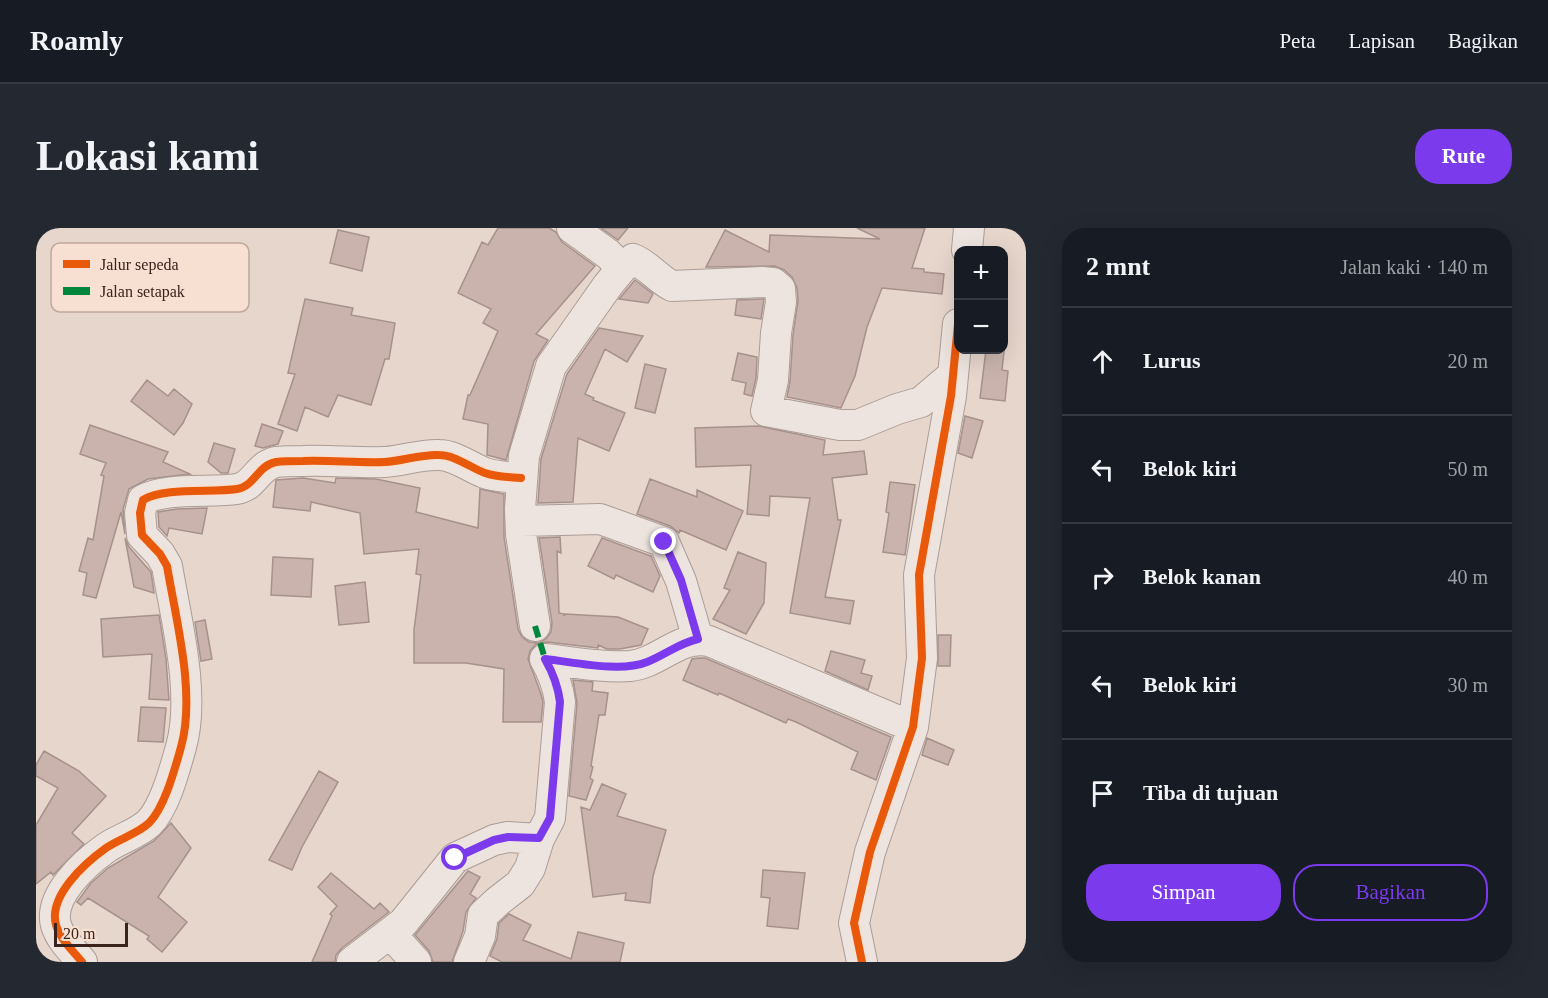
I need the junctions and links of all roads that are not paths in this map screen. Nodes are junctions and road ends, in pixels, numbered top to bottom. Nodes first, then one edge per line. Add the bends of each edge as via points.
1 (572, 228) edge
2 (969, 228) edge
3 (967, 246) edge
4 (622, 268) junction
5 (955, 354) edge
6 (953, 375) junction
7 (521, 478) junction
8 (521, 520) junction
9 (535, 626) dead end
10 (698, 639) junction
11 (913, 727) junction
12 (539, 838) junction
13 (390, 933) junction
14 (82, 962) edge
15 (352, 962) edge
16 (416, 962) edge
17 (469, 962) edge
18 (862, 962) edge

1 - 4 street
2 - 3 street
4 - 6 street via 633,260 642,263 672,286 762,282 773,283 780,289 773,380 766,411 858,425 921,402
4 - 7 street via 551,366
5 - 6 street
6 - 11 street via 919,575 922,658
7 - 8 street
7 - 14 street via 488,474 439,455 386,462 277,462 266,465 247,487 182,491 143,500 142,535 167,566 183,664 187,719 156,814 148,824 106,848 81,869 56,907 56,924
8 - 9 street
8 - 10 street via 600,519 664,542 681,580
10 - 11 street
10 - 12 street via 631,666 545,659 559,689 560,702 550,818
11 - 18 street via 870,852 854,923
12 - 13 street via 494,840 455,858 403,923
12 - 17 street via 520,885 483,915 480,936
13 - 15 street
13 - 16 street

